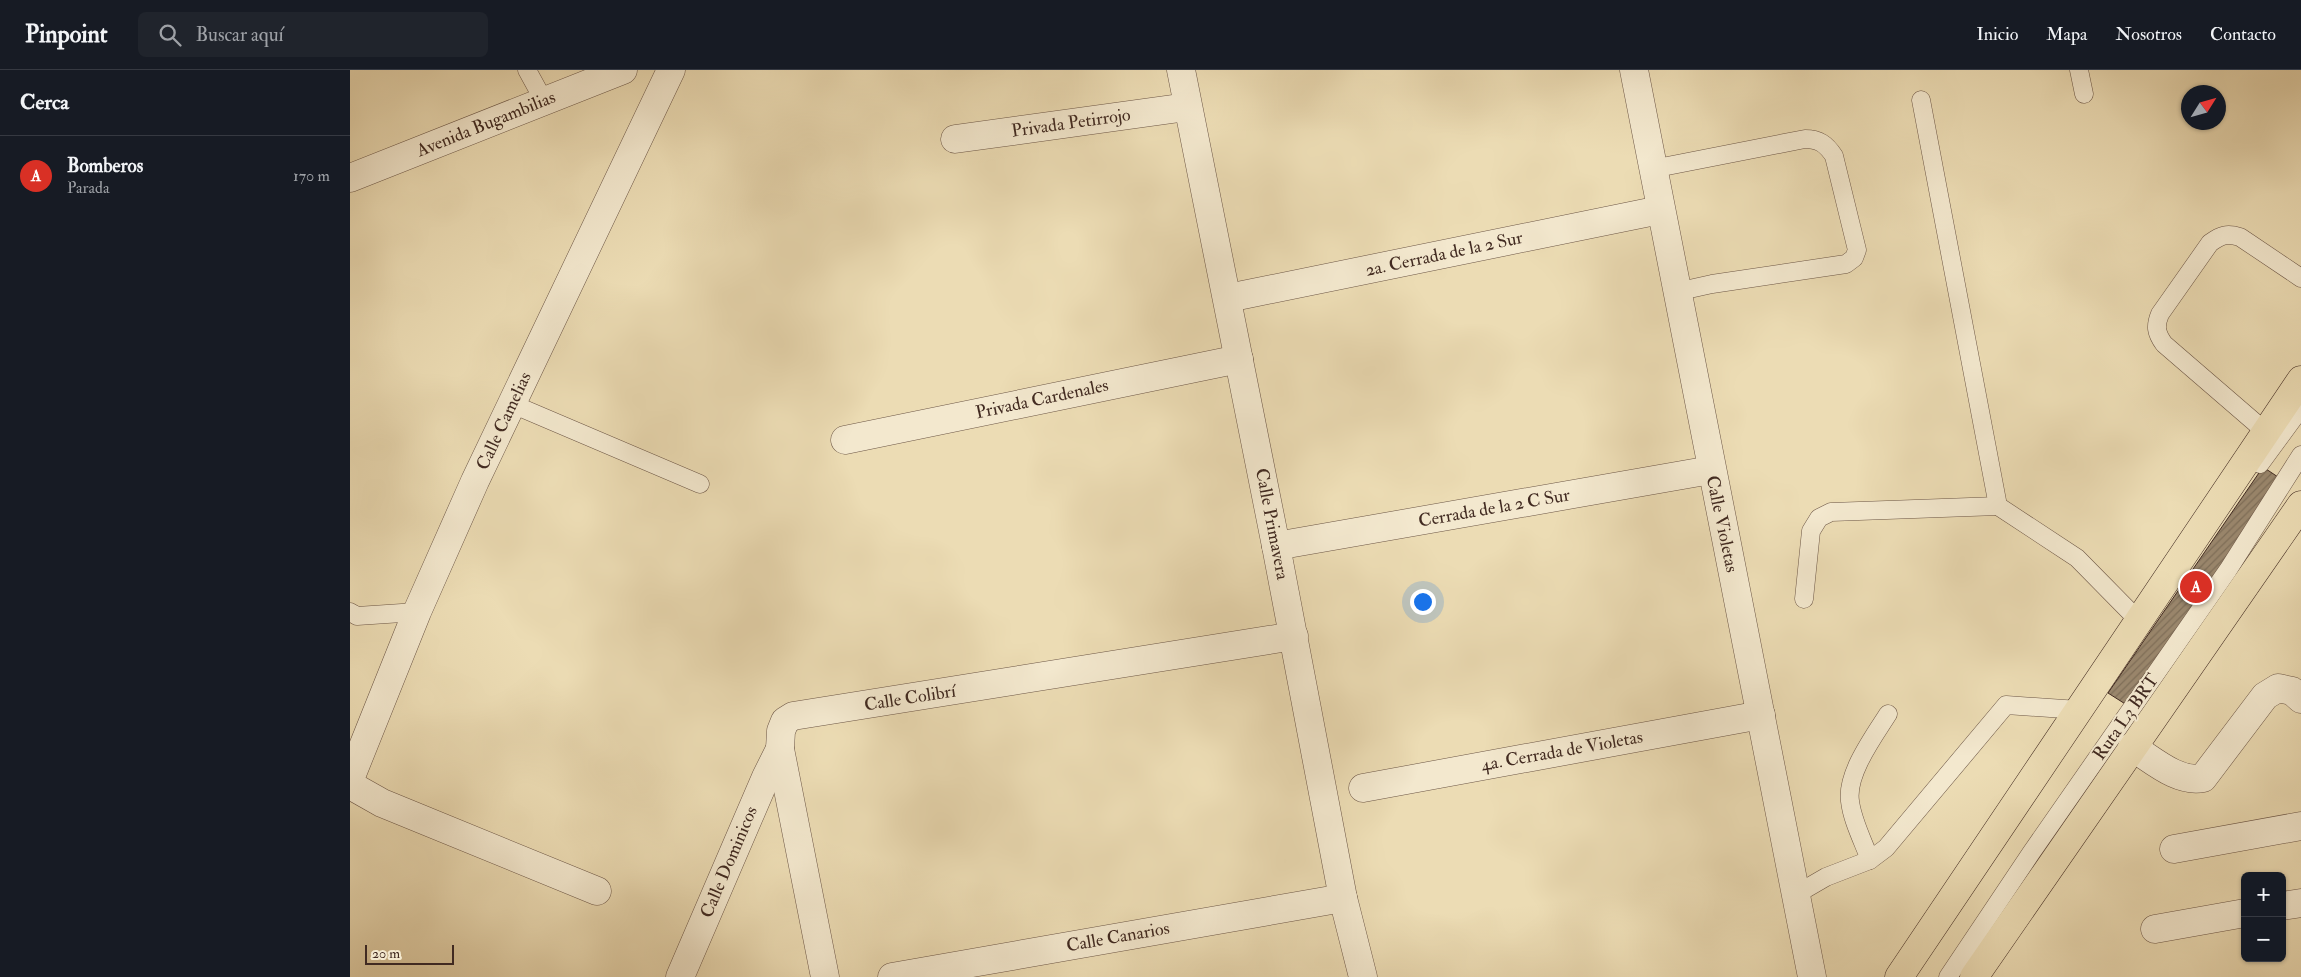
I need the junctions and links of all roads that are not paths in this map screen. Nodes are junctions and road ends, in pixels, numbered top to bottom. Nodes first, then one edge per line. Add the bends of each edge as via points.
1 (527, 70) edge
2 (623, 70) edge
3 (671, 70) edge
4 (1181, 70) edge
5 (1634, 70) edge
6 (2079, 70) edge
7 (2084, 94) dead end
8 (1921, 100) dead end
9 (544, 101) junction
10 (1187, 108) junction
11 (955, 139) dead end
12 (1652, 170) junction
13 (350, 178) edge
14 (1660, 210) junction
15 (2301, 278) edge
16 (1676, 292) junction
17 (1228, 298) junction
18 (1239, 359) junction
19 (2301, 380) edge
20 (512, 404) junction
21 (2301, 408) edge
22 (2266, 432) junction
23 (845, 440) dead end
24 (2301, 455) edge
25 (1711, 470) junction
26 (700, 484) dead end
27 (2301, 505) edge
28 (1998, 506) junction
29 (1276, 546) junction
30 (1804, 599) dead end
31 (350, 612) edge
32 (417, 612) junction
33 (2139, 621) junction
34 (1294, 636) junction
35 (2301, 699) edge
36 (2079, 710) junction
37 (1888, 714) dead end
38 (1761, 715) junction
39 (2132, 747) junction
40 (780, 749) junction
41 (350, 779) edge
42 (350, 785) edge
43 (1363, 788) dead end
44 (2301, 826) edge
45 (2174, 850) dead end
46 (1870, 860) junction
47 (597, 891) dead end
48 (1795, 895) junction
49 (1343, 898) junction
50 (2301, 903) edge
51 (2286, 905) edge
52 (2241, 914) edge
53 (2156, 929) dead end
54 (680, 977) edge
55 (826, 977) edge
56 (892, 977) edge
57 (1363, 977) edge
58 (1812, 977) edge
59 (1900, 977) edge
60 (1914, 977) edge
61 (1948, 977) edge
62 (1974, 977) edge

1 - 9 lane
2 - 9 street, Avenida Bugambilias
3 - 20 street, Calle Camelias
4 - 10 street, Calle Primavera
5 - 12 street, Calle Violetas
6 - 7 lane
8 - 28 lane
9 - 13 street, Avenida Bugambilias
10 - 11 street, Privada Petirrojo
10 - 17 street, Calle Primavera
12 - 14 street, Calle Violetas
12 - 16 lane via 1815,139 1827,146 1834,156 1857,250 1854,258 1846,264
14 - 16 street, Calle Violetas
14 - 17 street, 2a. Cerrada de la 2 Sur
15 - 22 lane via 2240,238 2230,234 2219,236 2210,243 2156,324 2157,334 2164,344
16 - 25 street, Calle Violetas
17 - 18 street, Calle Primavera
18 - 23 street, Privada Cardenales
18 - 29 street, Calle Primavera
19 - 22 main road
20 - 26 lane
20 - 32 street, Calle Camelias
21 - 60 lane via 2248,480
22 - 33 main road
24 - 61 lane, Ruta L3 BRT via 2228,570
25 - 29 street, Cerrada de la 2 C Sur
25 - 38 street, Calle Violetas
27 - 39 main road
28 - 30 lane via 1831,512 1819,518 1811,532
28 - 33 lane via 2077,558
29 - 34 street, Calle Primavera
31 - 32 lane via 357,616
32 - 41 street, Calle Camelias
33 - 36 main road
34 - 40 street, Calle Colibrí via 793,716 785,721 781,731
34 - 49 street, Calle Primavera
35 - 39 street via 2292,691 2278,688 2265,696 2203,778 2180,777
36 - 46 lane via 2006,705 1886,848
36 - 59 main road
37 - 46 lane via 1863,753 1854,773 1849,800
38 - 43 street, 4a. Cerrada de Violetas
38 - 48 street, Calle Violetas
39 - 62 main road
40 - 54 street, Calle Dominicos
40 - 55 street, Calle Colibrí
42 - 47 street via 382,803
44 - 45 street
46 - 48 lane
48 - 58 street, Calle Violetas
49 - 56 street, Calle Canarios
49 - 57 street, Calle Primavera
50 - 51 street
52 - 53 street

